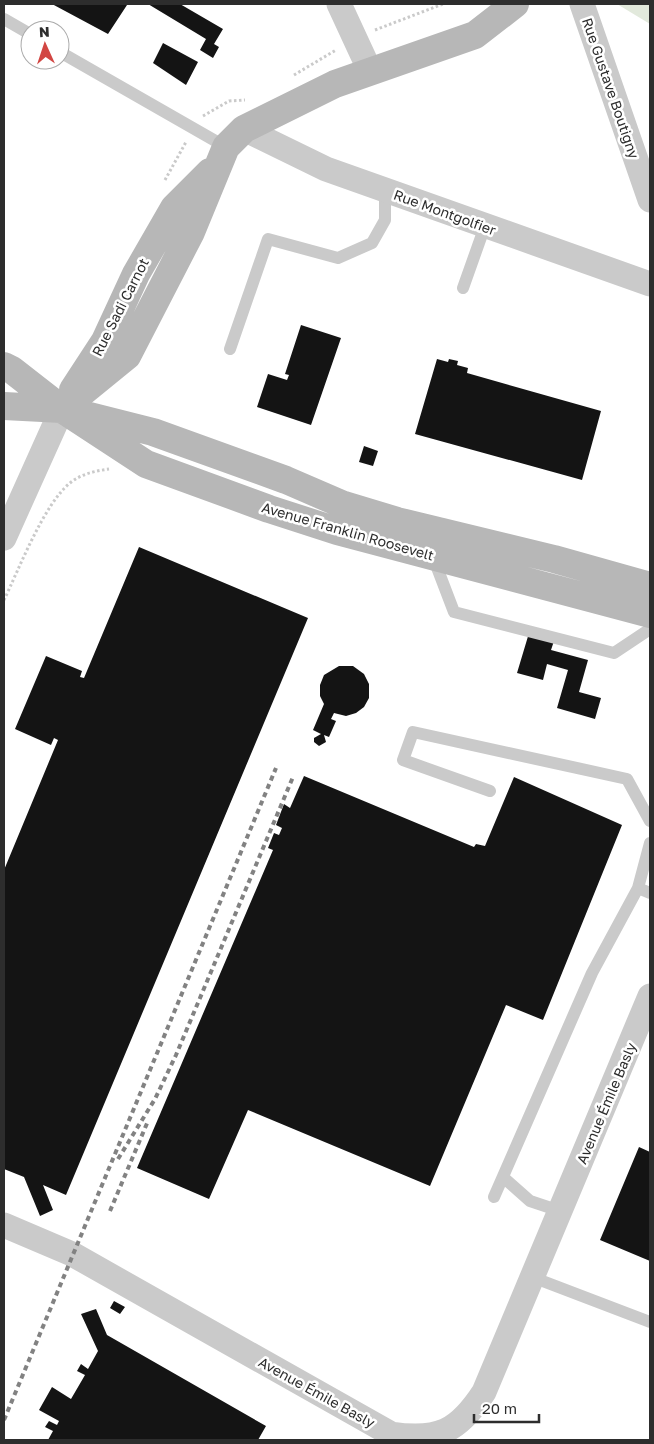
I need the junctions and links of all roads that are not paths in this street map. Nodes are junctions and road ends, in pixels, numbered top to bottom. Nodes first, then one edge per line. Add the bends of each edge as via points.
1 (338, 4) edge
2 (515, 4) edge
3 (582, 4) edge
4 (4, 19) edge
5 (20, 28) edge
6 (70, 58) edge
7 (370, 71) junction
8 (229, 147) junction
9 (385, 190) junction
10 (650, 200) edge
11 (484, 226) junction
12 (650, 284) edge
13 (463, 288) dead end
14 (230, 348) dead end
15 (4, 366) edge
16 (4, 406) edge
17 (62, 408) junction
18 (4, 538) edge
19 (433, 557) junction
20 (650, 586) edge
21 (650, 614) edge
22 (650, 629) edge
23 (490, 791) dead end
24 (650, 821) edge
25 (650, 843) edge
26 (644, 891) edge
27 (650, 996) edge
28 (503, 1177) junction
29 (494, 1196) dead end
30 (560, 1212) junction
31 (4, 1225) edge
32 (532, 1277) junction
33 (650, 1322) edge
34 (417, 1439) edge

1 - 7 street
2 - 7 main road via 474,35
3 - 10 street, Rue Gustave Boutigny
4 - 5 lane
6 - 8 lane
7 - 8 main road via 335,84
8 - 9 street, Rue Montgolfier via 326,169
8 - 17 main road, Rue Sadi Carnot via 127,356
9 - 11 street, Rue Montgolfier
9 - 14 lane via 386,220 372,243 338,258 268,239
11 - 12 street, Rue Montgolfier
11 - 13 lane
15 - 17 main road, Avenue Franklin Roosevelt
16 - 17 main road, Avenue Franklin Roosevelt
17 - 18 street
17 - 19 main road, Avenue Franklin Roosevelt via 146,464 278,512
17 - 20 main road, Avenue Franklin Roosevelt via 153,432 353,508
19 - 21 main road, Avenue Franklin Roosevelt
19 - 22 lane via 454,612 614,653
23 - 24 lane via 403,760 413,732 627,779
25 - 26 lane
26 - 28 lane via 592,973
27 - 30 street, Avenue Émile Basly
28 - 29 lane
28 - 30 lane via 530,1201
30 - 32 street, Avenue Émile Basly
31 - 34 street, Avenue Émile Basly via 72,1254 391,1434
32 - 33 lane
32 - 34 street, Avenue Émile Basly via 484,1392 470,1412 448,1431

